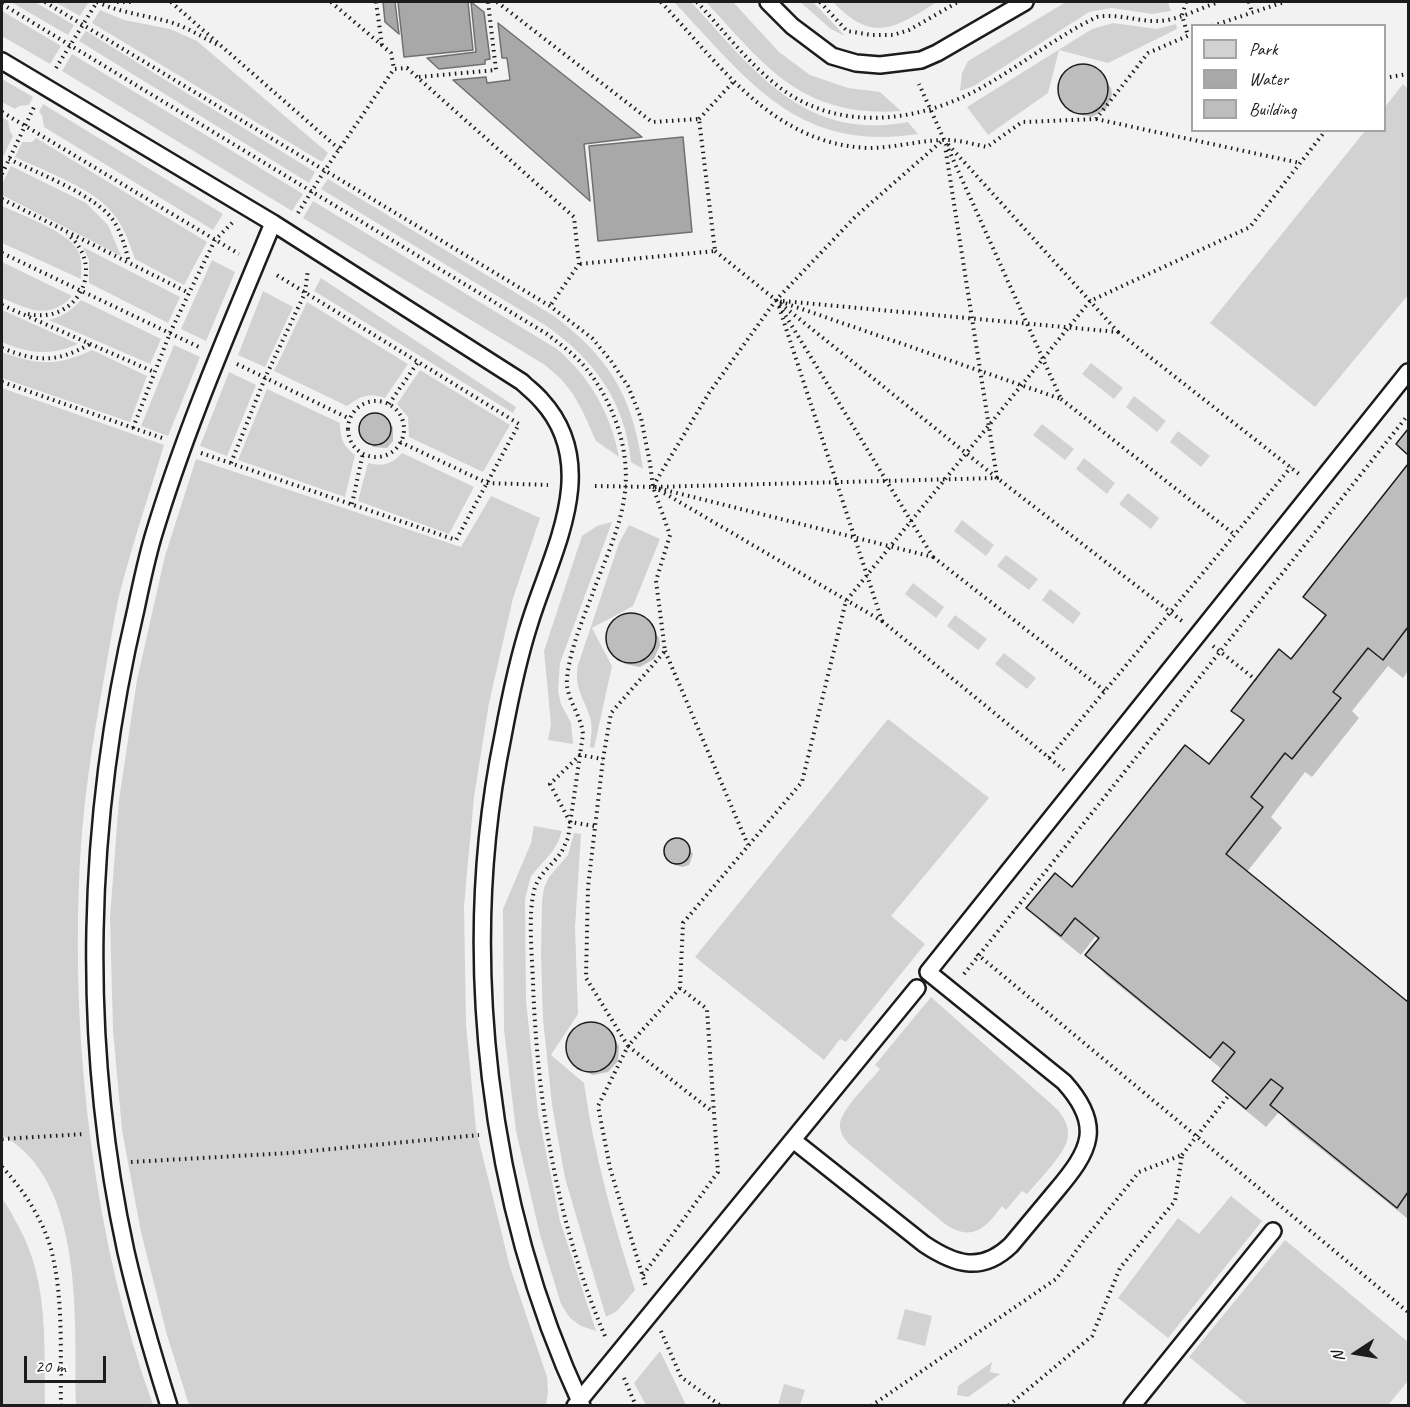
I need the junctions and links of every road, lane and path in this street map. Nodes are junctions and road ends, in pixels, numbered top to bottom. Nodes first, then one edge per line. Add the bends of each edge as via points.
1 (45, 2) edge
2 (97, 2) edge
3 (117, 2) edge
4 (132, 2) edge
5 (171, 2) edge
6 (330, 2) edge
7 (376, 2) edge
8 (488, 2) edge
9 (497, 2) edge
10 (661, 2) edge
11 (768, 2) edge
12 (820, 2) edge
13 (958, 2) edge
14 (1024, 2) edge
15 (1186, 2) edge
16 (1249, 2) edge
17 (1284, 2) edge
18 (2, 4) edge
19 (1252, 12) junction
20 (83, 24) junction
21 (1218, 24) edge
22 (1190, 35) edge
23 (70, 44) junction
24 (382, 45) junction
25 (224, 48) junction
26 (2, 61) edge
27 (56, 68) dead end
28 (394, 69) junction
29 (1408, 74) edge
30 (418, 77) junction
31 (1386, 78) edge
32 (734, 81) junction
33 (919, 84) dead end
34 (37, 100) dead end
35 (2, 112) edge
36 (699, 118) junction
37 (1096, 119) junction
38 (25, 126) junction
39 (1324, 132) edge
40 (944, 139) junction
41 (339, 149) junction
42 (9, 159) junction
43 (1300, 163) junction
44 (325, 170) junction
45 (2, 174) edge
46 (312, 192) junction
47 (2, 199) edge
48 (296, 217) dead end
49 (234, 221) dead end
50 (273, 223) junction
51 (59, 228) junction
52 (215, 240) junction
53 (715, 250) junction
54 (2, 253) edge
55 (242, 256) dead end
56 (129, 263) junction
57 (579, 264) junction
58 (309, 267) dead end
59 (272, 273) dead end
60 (81, 291) junction
61 (189, 293) junction
62 (305, 293) junction
63 (776, 300) junction
64 (1090, 301) junction
65 (2, 305) edge
66 (550, 306) junction
67 (18, 312) junction
68 (972, 318) junction
69 (1027, 323) junction
70 (1068, 327) junction
71 (1118, 332) junction
72 (170, 333) junction
73 (91, 344) junction
74 (2, 348) edge
75 (204, 350) dead end
76 (1043, 359) junction
77 (232, 362) dead end
78 (418, 362) junction
79 (980, 371) junction
80 (154, 372) junction
81 (1408, 372) edge
82 (265, 378) junction
83 (2, 382) edge
84 (1021, 385) junction
85 (1061, 399) junction
86 (389, 404) junction
87 (1408, 415) edge
88 (350, 418) junction
89 (989, 425) junction
90 (133, 428) junction
91 (167, 440) dead end
92 (400, 442) junction
93 (198, 452) dead end
94 (363, 453) junction
95 (966, 453) junction
96 (1275, 455) dead end
97 (231, 463) junction
98 (1291, 467) dead end
99 (997, 478) junction
100 (945, 479) junction
101 (887, 481) junction
102 (836, 482) junction
103 (487, 483) junction
104 (548, 485) dead end
105 (595, 486) dead end
106 (625, 487) junction
107 (653, 487) junction
108 (352, 504) junction
109 (911, 521) junction
110 (1234, 535) junction
111 (854, 537) junction
112 (891, 546) junction
113 (933, 557) junction
114 (867, 575) junction
115 (1154, 599) dead end
116 (846, 601) junction
117 (882, 621) junction
118 (665, 651) junction
119 (1105, 691) junction
120 (1034, 744) dead end
121 (580, 755) junction
122 (1049, 758) dead end
123 (603, 759) junction
124 (570, 822) junction
125 (594, 826) junction
126 (748, 846) junction
127 (956, 937) junction
128 (978, 955) junction
129 (680, 988) junction
130 (917, 988) dead end
131 (951, 992) junction
132 (628, 1046) junction
133 (1229, 1095) dead end
134 (714, 1112) junction
135 (107, 1132) junction
136 (498, 1133) junction
137 (1196, 1136) junction
138 (2, 1139) edge
139 (793, 1140) junction
140 (1182, 1155) junction
141 (111, 1162) junction
142 (2, 1167) edge
143 (1274, 1231) dead end
144 (642, 1275) junction
145 (653, 1310) junction
146 (1408, 1312) edge
147 (615, 1357) junction
148 (579, 1404) edge
149 (61, 1406) edge
150 (169, 1406) edge
151 (636, 1406) edge
152 (721, 1406) edge
153 (870, 1406) edge
154 (1008, 1406) edge
155 (1132, 1406) edge

1 - 20 path
2 - 20 path
2 - 25 path via 185,27
3 - 4 path
5 - 25 path
6 - 24 path
7 - 24 path
8 - 30 path via 496,70
9 - 36 path via 652,122
10 - 32 path
11 - 14 lane via 832,56 880,65 921,60 937,53
12 - 13 path via 847,31 872,35 909,30
15 - 22 path via 1182,15
16 - 19 path
17 - 19 path
18 - 23 path
19 - 21 path
20 - 23 path
20 - 44 path
22 - 37 path via 1148,52
23 - 27 path
23 - 46 path
24 - 28 path via 391,53
25 - 41 path
26 - 50 lane
28 - 30 path via 407,68
28 - 41 path
29 - 31 path
30 - 57 path via 574,217
32 - 36 path
32 - 40 path via 769,113 819,140 871,148
33 - 40 path
34 - 38 path
35 - 38 path
36 - 53 path
37 - 40 path via 1022,122 987,147
37 - 43 path
38 - 42 path
38 - 52 path
39 - 43 path
40 - 63 path via 855,218
40 - 64 path
40 - 68 path
40 - 69 path
41 - 44 path
42 - 45 path
42 - 56 path via 100,206 115,222
43 - 64 path via 1250,227
44 - 46 path
44 - 66 path
46 - 48 path
46 - 106 path via 547,334 585,367 616,418
47 - 51 path
49 - 52 path
50 - 135 lane via 180,451 152,541 123,663 105,773 95,887 99,1063
50 - 136 lane via 522,382 543,401 567,447 571,469 565,521 529,624 515,679 502,739 486,854 483,982
51 - 56 path
51 - 60 path via 82,250 85,277
52 - 55 path
52 - 61 path
53 - 57 path
53 - 63 path
54 - 60 path
56 - 61 path
57 - 66 path
58 - 62 path
59 - 62 path
60 - 67 path via 62,312 39,316
60 - 72 path
61 - 72 path
62 - 78 path
62 - 82 path
63 - 68 path
63 - 79 path
63 - 95 path
63 - 101 path
63 - 102 path
63 - 107 path via 709,393
64 - 70 path
64 - 71 path
65 - 67 path
66 - 107 path via 592,338 628,386 641,418
67 - 73 path
68 - 69 path
68 - 79 path
69 - 70 path
69 - 76 path
70 - 71 path
70 - 76 path
71 - 96 path
72 - 75 path
72 - 80 path
73 - 74 path via 56,359 21,356
73 - 80 path
76 - 84 path
76 - 85 path
77 - 82 path
78 - 86 path
78 - 103 path via 519,424
79 - 84 path
79 - 89 path
80 - 90 path
81 - 127 lane
82 - 88 path
82 - 97 path
83 - 90 path
84 - 85 path
84 - 89 path
85 - 110 path
86 - 88 path via 362,405
86 - 92 path via 404,427
87 - 128 path
88 - 94 path via 349,436
89 - 95 path
89 - 99 path
90 - 91 path
92 - 94 path via 385,455
92 - 103 path
93 - 97 path
94 - 108 path
95 - 99 path
95 - 100 path
97 - 108 path
98 - 110 path
99 - 100 path
99 - 115 path
100 - 101 path
100 - 109 path
101 - 102 path
101 - 109 path
102 - 107 path
102 - 111 path
103 - 104 path
103 - 108 path via 456,540
105 - 106 path
106 - 107 path
106 - 121 path via 620,517 568,669 568,692 582,724
107 - 111 path
107 - 116 path
107 - 118 path via 670,535 656,581
109 - 112 path
109 - 113 path
110 - 119 path
111 - 112 path
111 - 114 path
112 - 113 path
112 - 114 path
113 - 119 path
114 - 116 path
114 - 117 path
116 - 117 path
116 - 126 path via 802,782
117 - 120 path
118 - 123 path via 611,713
118 - 126 path
119 - 122 path
121 - 123 path
121 - 124 path
121 - 124 path via 550,784
123 - 125 path
124 - 125 path
124 - 147 path via 561,853 533,891 534,1021 548,1140 560,1196 579,1264
125 - 132 path via 586,978
126 - 129 path via 683,923
127 - 128 path
127 - 131 lane via 927,972
128 - 131 path
128 - 137 path
129 - 132 path
129 - 134 path via 707,1009
130 - 139 lane
131 - 139 lane via 1064,1082 1085,1112 1087,1148 1078,1166 1001,1255 966,1263 945,1257
132 - 134 path
132 - 144 path via 598,1106 610,1168
133 - 137 path
134 - 144 path via 718,1172
135 - 138 path
135 - 141 lane
136 - 141 path via 289,1154
136 - 148 lane via 520,1233
137 - 140 path
137 - 146 path
139 - 145 lane
140 - 153 path via 1139,1172 1056,1279
140 - 154 path via 1175,1201 1120,1268 1092,1336
141 - 150 lane via 142,1318
142 - 149 path via 34,1209 51,1249 58,1298
143 - 155 lane
144 - 145 path
145 - 147 lane
145 - 152 path via 681,1377
147 - 148 lane
147 - 151 path

